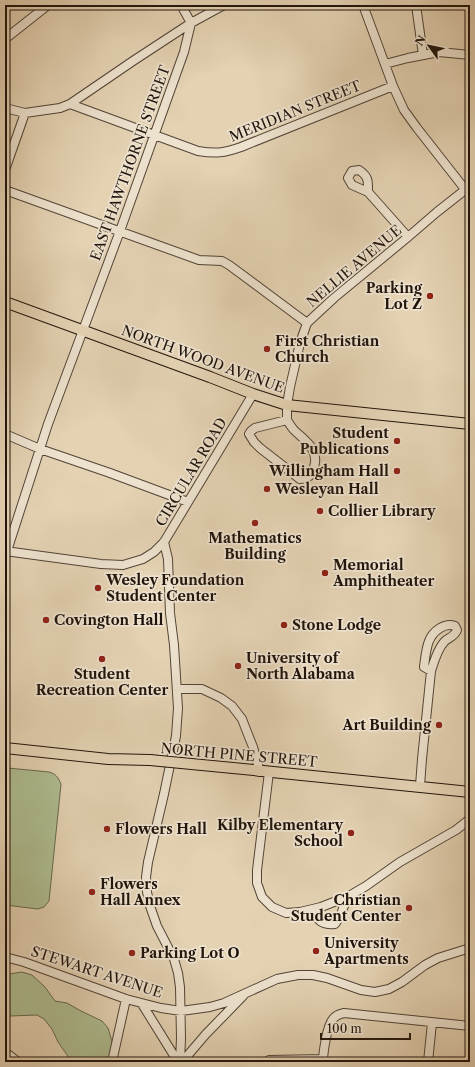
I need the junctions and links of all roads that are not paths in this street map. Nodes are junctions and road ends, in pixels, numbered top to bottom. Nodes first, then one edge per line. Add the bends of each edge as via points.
1 (48, 5) edge
2 (181, 5) edge
3 (224, 5) edge
4 (363, 5) edge
5 (416, 5) edge
6 (191, 23) junction
7 (5, 39) edge
8 (423, 55) junction
9 (470, 55) edge
10 (385, 64) junction
11 (393, 86) junction
12 (70, 104) junction
13 (5, 108) edge
14 (26, 113) junction
15 (155, 134) junction
16 (5, 170) edge
17 (5, 190) edge
18 (368, 192) dead end
19 (468, 192) edge
20 (120, 231) junction
21 (408, 238) junction
22 (5, 302) edge
23 (307, 324) junction
24 (83, 331) junction
25 (253, 394) junction
26 (287, 405) junction
27 (287, 420) junction
28 (470, 424) edge
29 (5, 434) edge
30 (40, 449) junction
31 (188, 502) junction
32 (164, 542) junction
33 (6, 551) edge
34 (427, 669) junction
35 (177, 688) junction
36 (5, 748) edge
37 (265, 772) junction
38 (420, 786) junction
39 (470, 792) edge
40 (470, 819) edge
41 (349, 896) junction
42 (313, 909) junction
43 (470, 948) edge
44 (5, 957) edge
45 (245, 993) junction
46 (126, 999) junction
47 (142, 1004) junction
48 (180, 1011) junction
49 (432, 1022) junction
50 (470, 1026) edge
51 (5, 1052) edge
52 (269, 1060) dead end
53 (323, 1060) edge
54 (18, 1062) edge
55 (112, 1062) edge
56 (180, 1062) edge
57 (428, 1062) edge

1 - 7 street
2 - 6 street
3 - 6 street
4 - 10 street
5 - 8 street
6 - 12 street
6 - 15 street, EAST HAWTHORNE STREET via 184,52
8 - 9 street via 439,52
8 - 10 street
10 - 11 street
11 - 15 street, MERIDIAN STREET via 227,152 198,151
11 - 19 street via 416,128
12 - 14 street
12 - 15 street, MERIDIAN STREET
13 - 14 street
14 - 16 street
15 - 20 street, EAST HAWTHORNE STREET
17 - 20 street
18 - 21 street
19 - 21 street, NELLIE AVENUE via 437,212
20 - 23 street via 199,260 222,261
20 - 24 street, EAST HAWTHORNE STREET
21 - 23 street, NELLIE AVENUE via 334,298
22 - 24 main road, NORTH WOOD AVENUE
23 - 26 street, NELLIE AVENUE via 300,343
24 - 25 main road, NORTH WOOD AVENUE
24 - 30 street, EAST HAWTHORNE STREET
25 - 26 main road, NORTH WOOD AVENUE
25 - 31 street, CIRCULAR ROAD
26 - 27 street, NELLIE AVENUE
26 - 28 main road, NORTH WOOD AVENUE
27 - 27 street via 255,428 249,434 260,448 300,479 304,479 314,470 314,451
29 - 30 street
30 - 31 street
30 - 33 street, EAST HAWTHORNE STREET
31 - 32 street, CIRCULAR ROAD
32 - 33 street via 143,559 123,565
32 - 35 street, CIRCULAR ROAD via 168,559
34 - 34 street via 444,642 456,634 455,626 443,626 429,641
34 - 38 street
35 - 37 street via 202,689 232,706 242,719
35 - 48 street, CIRCULAR ROAD via 176,736 146,877 150,906 178,973
36 - 37 main road, NORTH PINE STREET, bridge
37 - 38 main road, NORTH PINE STREET
37 - 42 street via 257,883 262,897 272,907 286,913
38 - 39 main road, NORTH PINE STREET
40 - 41 street
41 - 42 street
41 - 42 street via 335,924 320,922
43 - 45 street, STEWART AVENUE via 438,958 402,982 389,989 375,992 327,978 298,975 277,979
44 - 46 street, STEWART AVENUE
45 - 48 street, STEWART AVENUE via 210,1007
45 - 56 street
46 - 47 street, STEWART AVENUE
46 - 55 street
47 - 48 street, STEWART AVENUE
47 - 56 street
48 - 56 street, CIRCULAR ROAD
49 - 50 street
49 - 53 street via 344,1013 337,1015 328,1026
49 - 57 street
51 - 54 street
52 - 53 street

